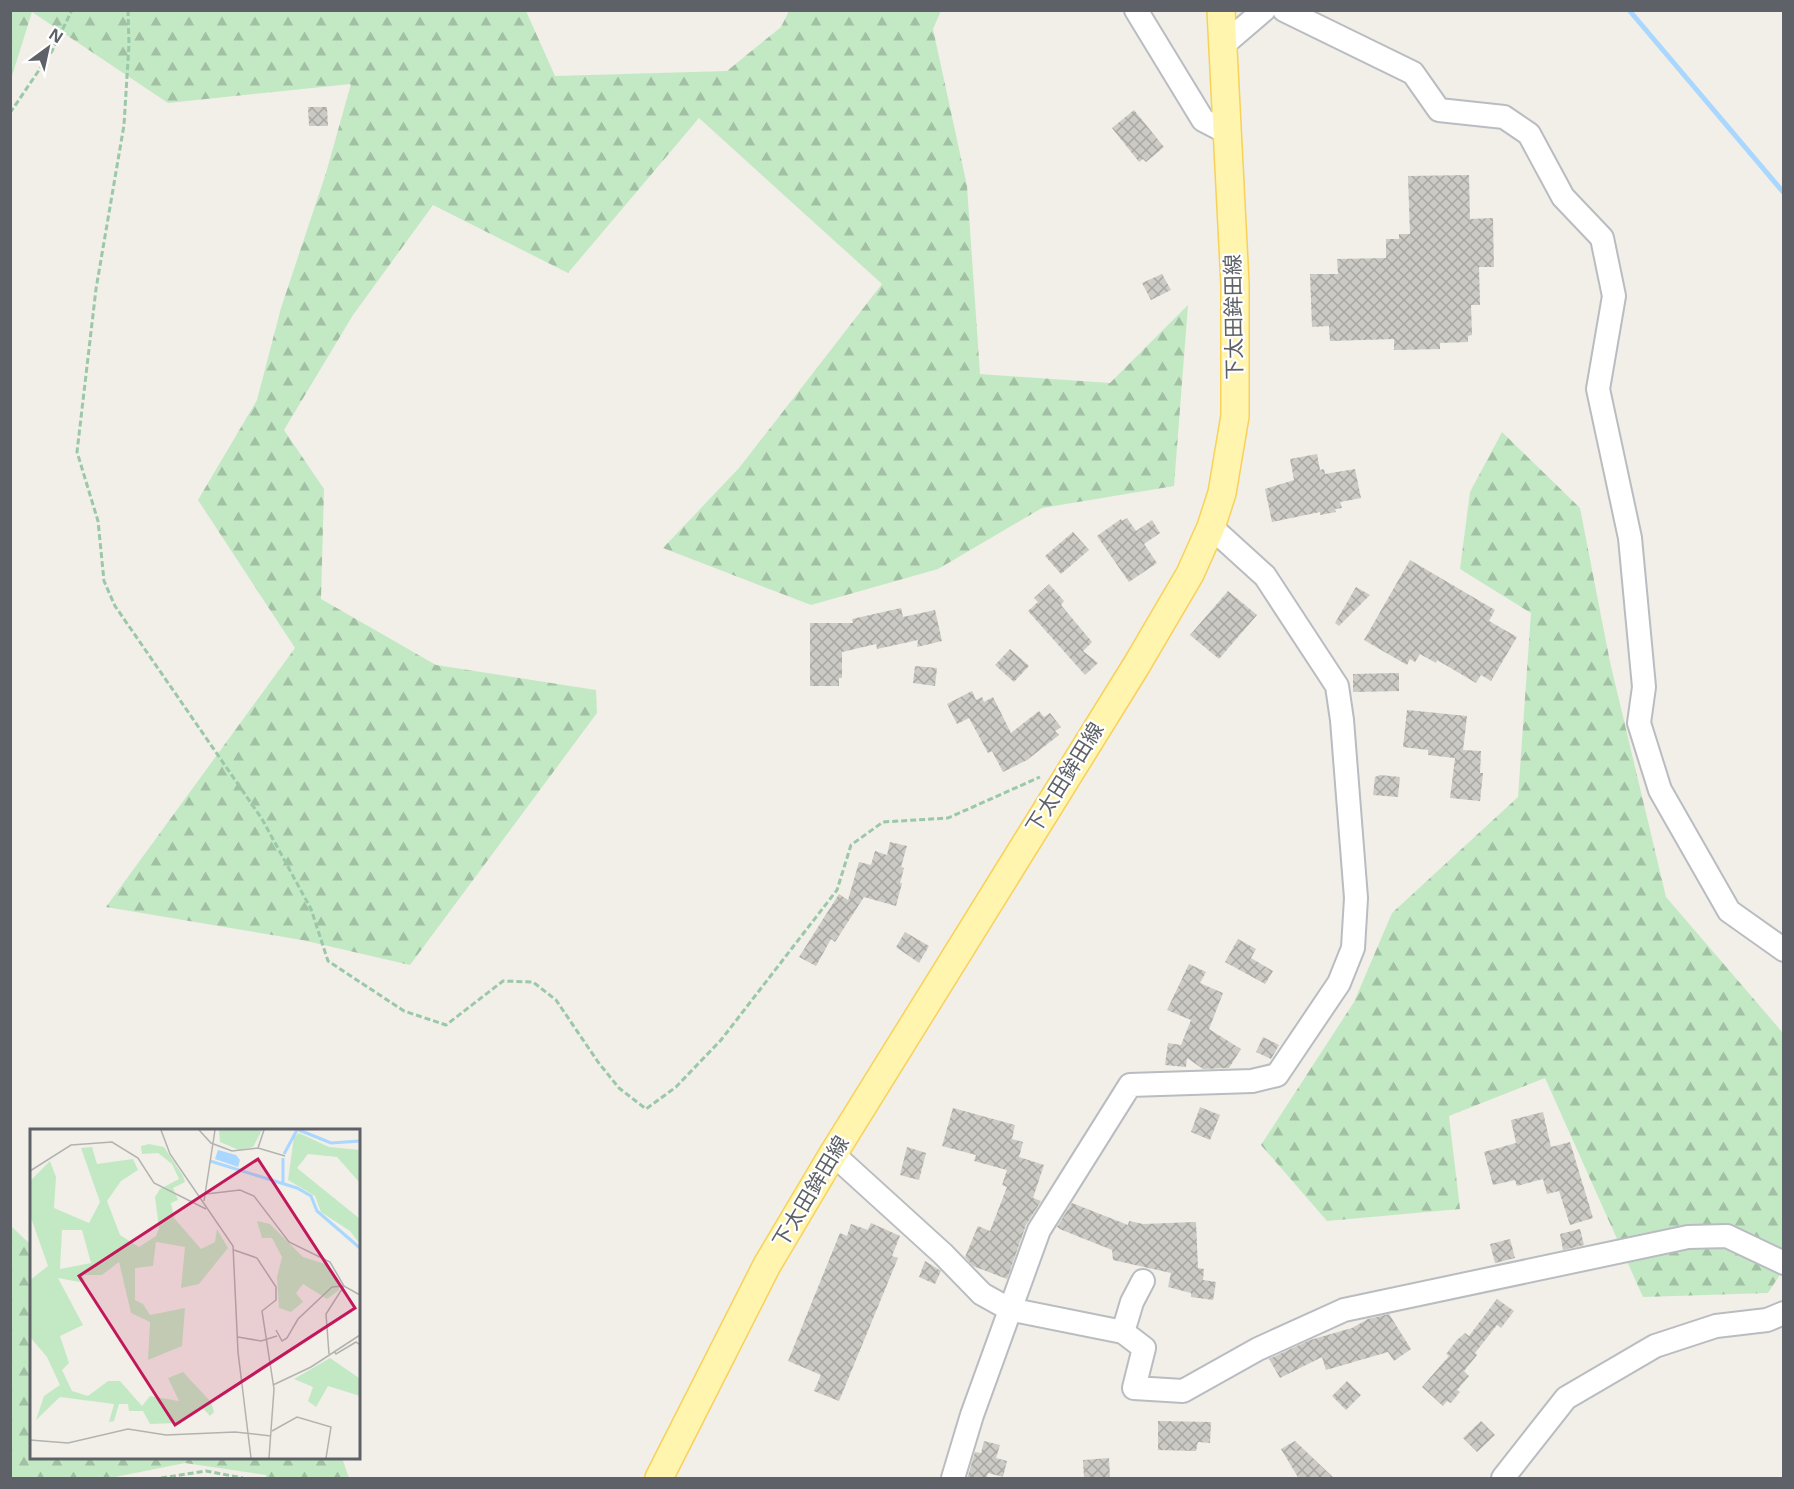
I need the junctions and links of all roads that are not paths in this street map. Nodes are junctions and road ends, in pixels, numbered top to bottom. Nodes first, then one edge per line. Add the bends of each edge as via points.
1 (1136, 10) edge
2 (1221, 10) edge
3 (1264, 10) edge
4 (1284, 10) edge
5 (1222, 46) junction
6 (1226, 132) junction
7 (1211, 528) junction
8 (1784, 950) edge
9 (832, 1154) junction
10 (1784, 1263) edge
11 (1143, 1281) dead end
12 (1009, 1309) junction
13 (1784, 1313) edge
14 (1122, 1332) junction
15 (659, 1479) edge
16 (953, 1479) edge
17 (1503, 1479) edge

1 - 6 street via 1203,120
2 - 5 main road, 下太田鉾田線
3 - 5 street
4 - 8 street via 1413,73 1439,110 1504,117 1529,134 1563,197 1602,238 1614,296 1598,388 1630,538 1644,687 1639,723 1660,790 1729,911
5 - 6 main road, 下太田鉾田線
6 - 7 main road, 下太田鉾田線 via 1235,284 1235,416 1222,493
7 - 9 main road, 下太田鉾田線 via 1190,574 1136,666
7 - 12 street via 1265,576 1337,686 1356,898 1353,948 1339,983 1277,1075 1252,1081 1130,1085 1038,1230
9 - 12 street via 982,1294
9 - 15 main road, 下太田鉾田線 via 768,1265
10 - 14 street via 1727,1236 1688,1237 1514,1273 1344,1310 1258,1349 1183,1391 1134,1388 1143,1348
11 - 14 street
12 - 14 street
12 - 16 street
13 - 17 street via 1767,1320 1716,1326 1655,1347 1566,1398

